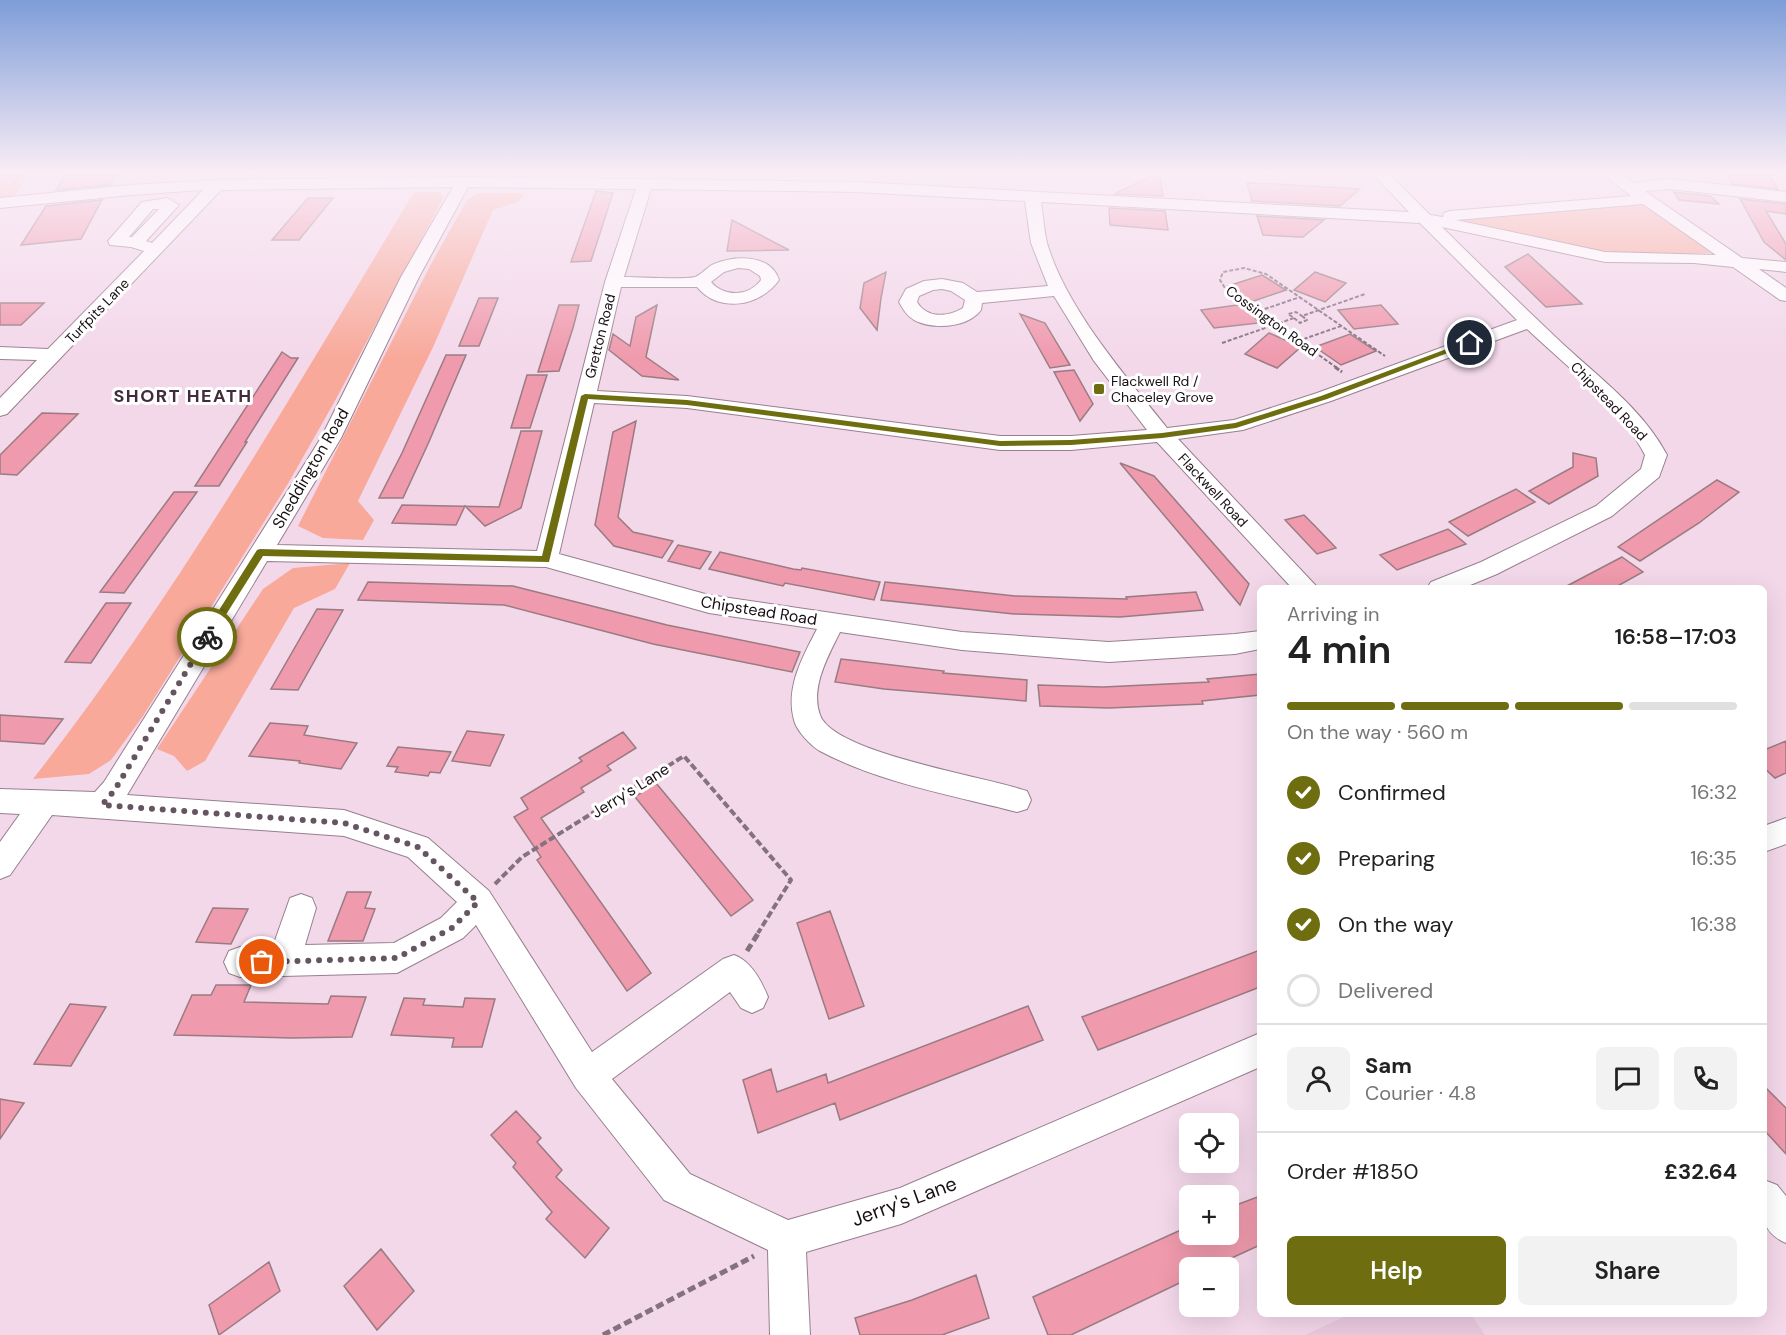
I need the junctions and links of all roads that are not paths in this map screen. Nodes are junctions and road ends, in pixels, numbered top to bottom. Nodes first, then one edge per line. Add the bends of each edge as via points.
1 (171, 234) edge
2 (434, 234) edge
3 (629, 234) edge
4 (1038, 234) edge
5 (1440, 234) edge
6 (1499, 234) edge
7 (1697, 234) edge
8 (136, 242) dead end
9 (157, 249) junction
10 (1735, 261) junction
11 (1786, 267) edge
12 (614, 282) junction
13 (702, 282) dead end
14 (1059, 290) junction
15 (1786, 296) edge
16 (974, 298) dead end
17 (1530, 322) junction
18 (0, 353) edge
19 (55, 355) junction
20 (585, 396) junction
21 (0, 410) edge
22 (1162, 435) junction
23 (260, 552) junction
24 (546, 559) junction
25 (1303, 585) edge
26 (1446, 585) edge
27 (833, 622) junction
28 (1257, 640) edge
29 (1017, 800) dead end
30 (0, 801) edge
31 (44, 804) junction
32 (102, 805) junction
33 (1786, 831) edge
34 (1767, 838) edge
35 (0, 866) edge
36 (478, 902) junction
37 (302, 908) dead end
38 (240, 962) dead end
39 (284, 962) junction
40 (752, 997) dead end
41 (1257, 1051) edge
42 (588, 1076) junction
43 (1767, 1202) edge
44 (1786, 1224) edge
45 (787, 1239) junction
46 (790, 1335) edge

1 - 9 street, Turfpits Lane
2 - 23 street, Sheddington Road via 331,438
3 - 12 street, Gretton Road
4 - 14 street, Flackwell Road
5 - 17 street, Chipstead Road
6 - 10 street via 1605,257
7 - 10 street
8 - 9 street
9 - 19 street, Turfpits Lane
10 - 11 street
10 - 15 street
12 - 13 street
12 - 20 street, Gretton Road
14 - 16 street
14 - 22 street, Flackwell Road via 1101,357
17 - 22 street via 1236,426
17 - 26 street, Chipstead Road via 1646,434 1656,455 1651,472 1604,511
18 - 19 street
19 - 21 street, Turfpits Lane
20 - 22 street via 687,402 1000,443 1071,443
20 - 24 street, Gretton Road
22 - 25 street, Flackwell Road
23 - 24 street, Chipstead Road
23 - 32 street, Sheddington Road
24 - 27 street, Chipstead Road via 709,604
27 - 28 street, Chipstead Road via 962,641 1109,652
27 - 29 street via 804,690 807,720 827,742 876,763
30 - 31 street
31 - 32 street
31 - 35 street
32 - 36 street via 344,823 418,847
33 - 34 street
36 - 39 street via 452,928 397,958
36 - 42 street
37 - 39 street
38 - 39 street
40 - 42 street via 734,970
41 - 45 street, Jerry's Lane via 901,1206
42 - 45 street via 677,1187
43 - 44 street
45 - 46 street

